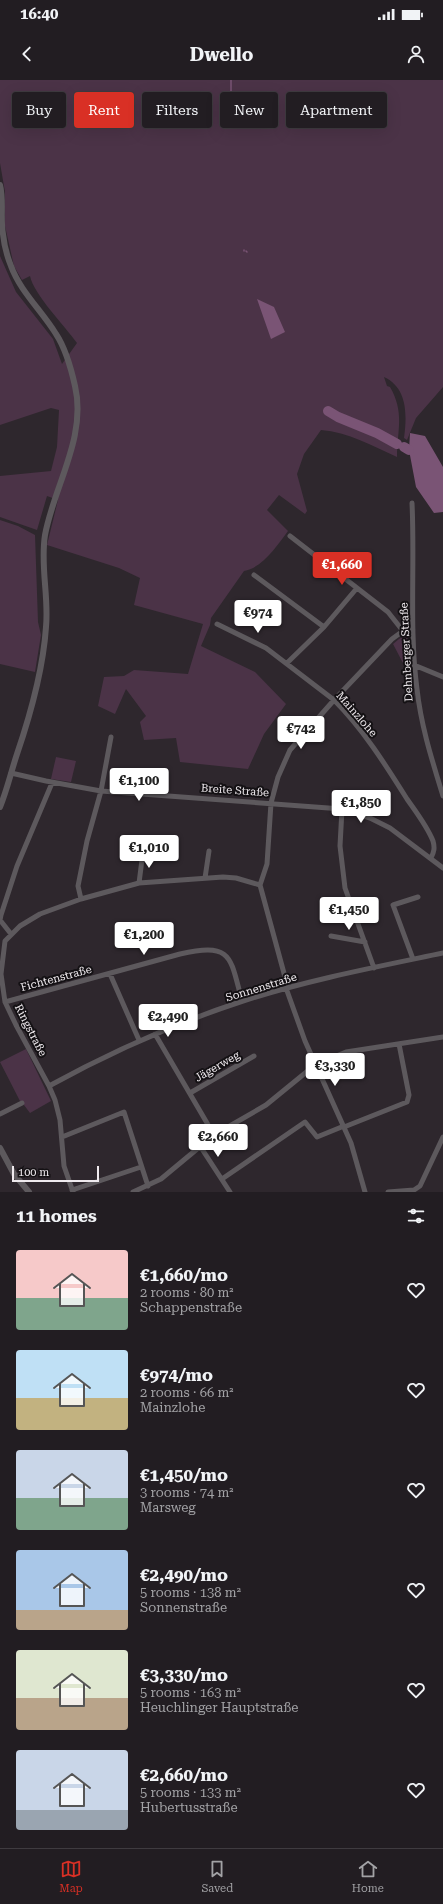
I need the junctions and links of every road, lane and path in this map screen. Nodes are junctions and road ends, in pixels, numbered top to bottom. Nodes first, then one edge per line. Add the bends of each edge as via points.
1 (0, 185) edge
2 (412, 503) dead end
3 (290, 536) dead end
4 (254, 575) dead end
5 (357, 588) junction
6 (217, 624) dead end
7 (324, 627) junction
8 (403, 630) junction
9 (413, 630) junction
10 (287, 663) junction
11 (414, 664) junction
12 (443, 676) edge
13 (334, 700) junction
14 (111, 737) dead end
15 (11, 773) junction
16 (52, 783) junction
17 (101, 791) junction
18 (443, 796) edge
19 (271, 803) junction
20 (0, 806) edge
21 (342, 809) junction
22 (149, 848) dead end
23 (209, 851) dead end
24 (431, 858) junction
25 (443, 868) edge
26 (205, 878) junction
27 (139, 883) junction
28 (260, 885) junction
29 (418, 897) dead end
30 (81, 899) junction
31 (12, 934) junction
32 (331, 936) dead end
33 (365, 942) junction
34 (443, 953) edge
35 (413, 959) junction
36 (374, 968) junction
37 (110, 974) junction
38 (287, 988) junction
39 (242, 1001) junction
40 (5, 1002) junction
41 (155, 1034) junction
42 (443, 1037) edge
43 (139, 1040) junction
44 (399, 1044) junction
45 (254, 1056) dead end
46 (316, 1064) junction
47 (49, 1086) junction
48 (190, 1093) junction
49 (22, 1103) dead end
50 (0, 1114) edge
51 (344, 1126) junction
52 (214, 1135) junction
53 (62, 1137) junction
54 (443, 1137) edge
55 (200, 1146) junction
56 (0, 1148) edge
57 (141, 1167) junction
58 (222, 1179) junction
59 (148, 1186) junction
60 (73, 1191) edge
61 (29, 1192) edge
62 (133, 1192) edge
63 (230, 1192) edge
64 (365, 1192) edge
65 (388, 1192) edge

1 - 15 street via 3,234 11,266 24,290 57,334 67,354 78,404 77,424 70,453 48,520 45,538 47,624 39,677 26,731
2 - 9 street, Dehnberger Straße
3 - 5 street
4 - 7 street
5 - 7 street
5 - 8 street via 388,612
6 - 10 street, Mainzlohe via 266,648
7 - 10 street
8 - 9 street
8 - 13 street via 392,638
9 - 11 street, Dehnberger Straße
10 - 13 street, Mainzlohe
11 - 12 street
11 - 18 street, Dehnberger Straße via 423,728
13 - 19 street via 290,750 278,777
13 - 24 street, Mainzlohe via 354,721 376,751 422,822 433,841 435,852
14 - 17 street
15 - 16 street, Breite Straße
15 - 20 street
16 - 17 street, Breite Straße
16 - 31 street via 17,866 1,915 0,920
17 - 19 street, Breite Straße
17 - 30 street via 78,886
19 - 21 street, Breite Straße
19 - 28 street via 267,864
21 - 24 street, Breite Straße via 390,828
21 - 33 street via 340,846 346,888
22 - 27 street via 143,852
23 - 26 street
24 - 25 street, Breite Straße
26 - 27 street, Ringstraße
26 - 28 street, Ringstraße via 230,877
27 - 30 street, Ringstraße
28 - 38 street
29 - 35 street via 393,905
30 - 31 street, Ringstraße via 40,914
31 - 40 street, Ringstraße via 5,942 3,952 1,974
32 - 33 street
33 - 36 street
34 - 35 street, Sonnenstraße
35 - 36 street, Sonnenstraße
36 - 38 street, Sonnenstraße
37 - 39 street, Fichtenstraße via 180,954 212,950 226,955 230,960
37 - 40 street, Fichtenstraße
37 - 43 street
38 - 39 street, Sonnenstraße
38 - 46 street via 301,1033
39 - 41 street, Sonnenstraße
40 - 47 street, Ringstraße
41 - 43 street, Sonnenstraße
41 - 48 street
42 - 44 street
43 - 47 street, Sonnenstraße
44 - 46 street via 346,1052
44 - 51 street via 409,1095 407,1102
45 - 48 street, Jägerweg
46 - 51 street
46 - 52 street via 266,1105
47 - 53 street, Ringstraße via 60,1120
48 - 52 street
49 - 50 street
51 - 58 street via 317,1137 305,1122
51 - 64 street
52 - 55 street
53 - 57 street via 124,1112
53 - 60 street, Ringstraße via 64,1166
54 - 65 street via 420,1186 414,1190
55 - 58 street
55 - 59 street via 161,1179
56 - 61 street via 14,1174
57 - 59 street
57 - 60 street
58 - 63 street
59 - 62 street

